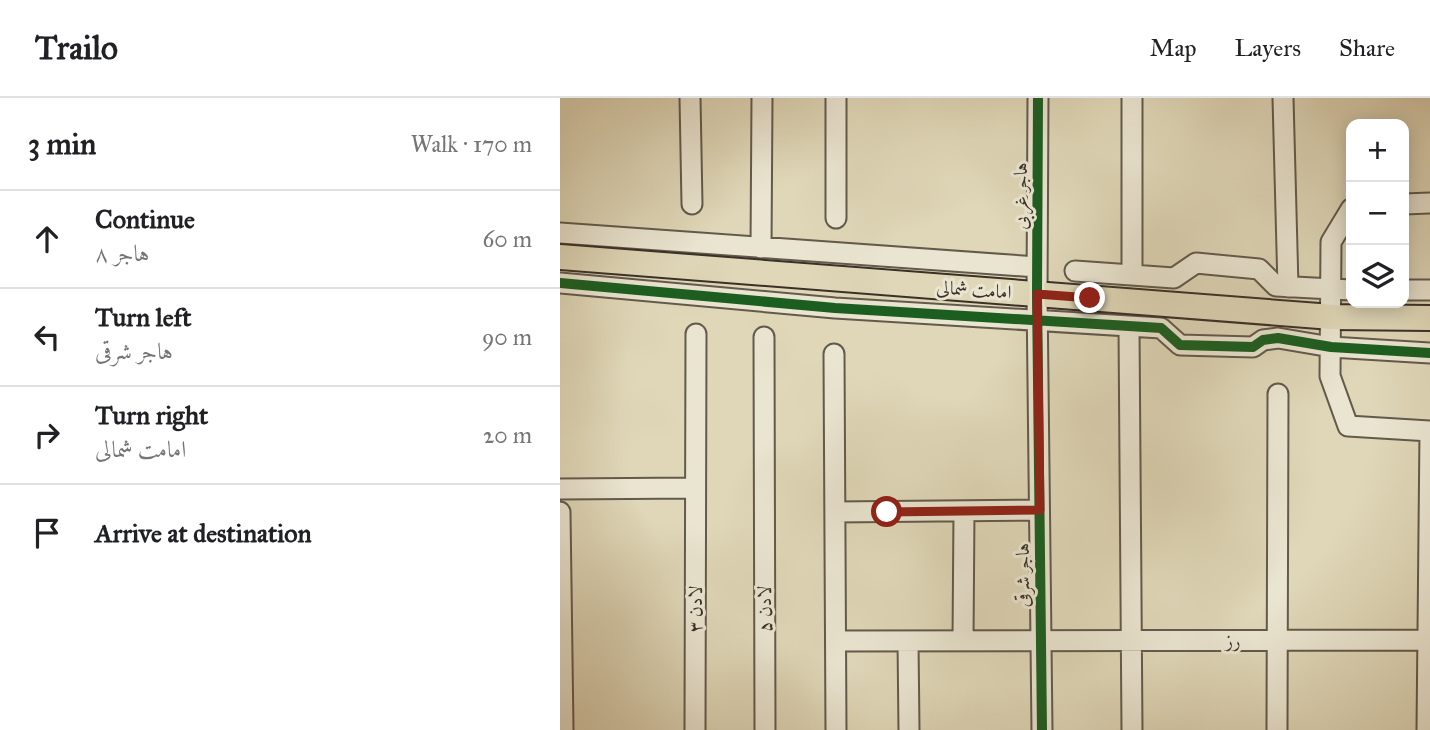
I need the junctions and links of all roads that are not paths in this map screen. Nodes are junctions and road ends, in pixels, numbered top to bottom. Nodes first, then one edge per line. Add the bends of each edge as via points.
1 (762, 98) edge
2 (836, 98) edge
3 (1038, 98) edge
4 (1132, 98) edge
5 (1283, 98) edge
6 (690, 104) edge
7 (1430, 203) edge
8 (692, 204) dead end
9 (1409, 204) edge
10 (1346, 217) edge
11 (836, 218) dead end
12 (560, 233) edge
13 (761, 248) junction
14 (560, 257) edge
15 (1037, 267) junction
16 (1075, 271) dead end
17 (1132, 274) junction
18 (560, 283) edge
19 (1288, 287) junction
20 (1342, 290) edge
21 (1409, 290) edge
22 (1430, 290) edge
23 (1037, 294) junction
24 (1332, 317) junction
25 (1430, 318) edge
26 (1037, 320) junction
27 (1129, 327) junction
28 (696, 334) dead end
29 (764, 337) dead end
30 (1331, 346) junction
31 (1430, 353) edge
32 (834, 354) dead end
33 (1278, 394) dead end
34 (1430, 449) edge
35 (695, 488) junction
36 (560, 489) edge
37 (1040, 510) junction
38 (964, 511) junction
39 (560, 512) edge
40 (835, 512) junction
41 (1276, 640) junction
42 (1426, 640) junction
43 (836, 641) junction
44 (908, 641) junction
45 (963, 641) junction
46 (1040, 641) junction
47 (1131, 641) junction
48 (563, 730) edge
49 (695, 730) edge
50 (765, 730) edge
51 (836, 730) edge
52 (909, 730) edge
53 (1042, 730) edge
54 (1132, 730) edge
55 (1278, 730) edge
56 (1427, 730) edge

1 - 13 street
2 - 11 street
3 - 15 street, هاجر غربی
4 - 17 street
5 - 19 street
6 - 8 street
7 - 9 street
10 - 20 street via 1331,242
12 - 13 street
13 - 15 street
14 - 23 main road, امامت شمالی
15 - 23 street, هاجر غربی
16 - 17 street
17 - 19 street via 1174,278 1196,263 1259,269 1276,286
18 - 26 street
19 - 20 street
20 - 24 street
21 - 22 street
23 - 24 main road, امامت شمالی
23 - 26 street, هاجر شرقی
24 - 25 main road, امامت شمالی
24 - 30 street
26 - 27 street
26 - 37 street, هاجر شرقی
27 - 30 street via 1161,328 1180,345 1253,347 1278,338
27 - 47 street
28 - 35 street, لادن ۳
29 - 50 street, لادن ۵
30 - 31 street
30 - 34 street via 1330,376 1348,426 1430,431
32 - 40 street
33 - 41 street
34 - 42 street
35 - 36 street
35 - 49 street, لادن ۳
37 - 38 street
37 - 46 street, هاجر شرقی
38 - 40 street
38 - 45 street
39 - 48 street
40 - 43 street
41 - 42 street, رز
41 - 47 street, رز
41 - 55 street
42 - 56 street
43 - 44 street, رز
43 - 51 street
44 - 45 street, رز
44 - 52 street
45 - 46 street, رز
46 - 47 street, رز
46 - 53 street, هاجر شرقی
47 - 54 street

